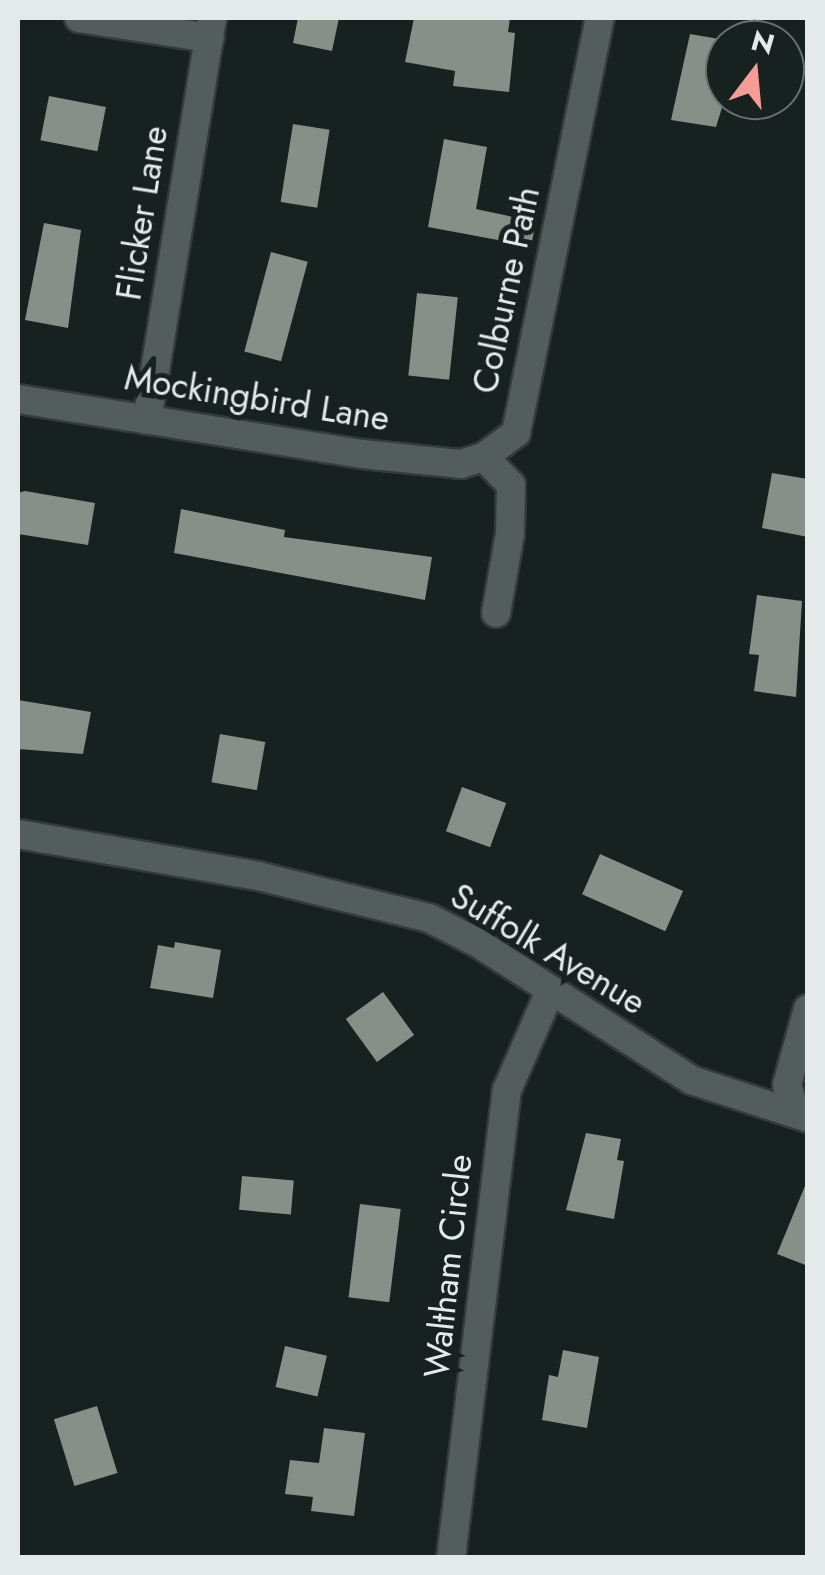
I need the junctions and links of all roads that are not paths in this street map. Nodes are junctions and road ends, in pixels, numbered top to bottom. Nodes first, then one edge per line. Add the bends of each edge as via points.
1 (79, 18) edge
2 (600, 18) edge
3 (211, 28) edge
4 (18, 399) edge
5 (146, 420) junction
6 (484, 457) junction
7 (496, 613) dead end
8 (18, 834) edge
9 (550, 991) junction
10 (808, 1009) edge
11 (801, 1114) edge
12 (451, 1558) edge

1 - 3 street
2 - 6 street, Colburne Path via 516,433
3 - 5 street, Flicker Lane
4 - 5 street, Mockingbird Lane
5 - 6 street, Mockingbird Lane via 362,454 461,464
6 - 7 street via 511,485
8 - 9 street, Suffolk Avenue via 294,884 412,914 478,943
9 - 11 street, Suffolk Avenue via 691,1080 730,1098
9 - 12 street, Waltham Circle via 507,1090
10 - 11 street via 787,1085

